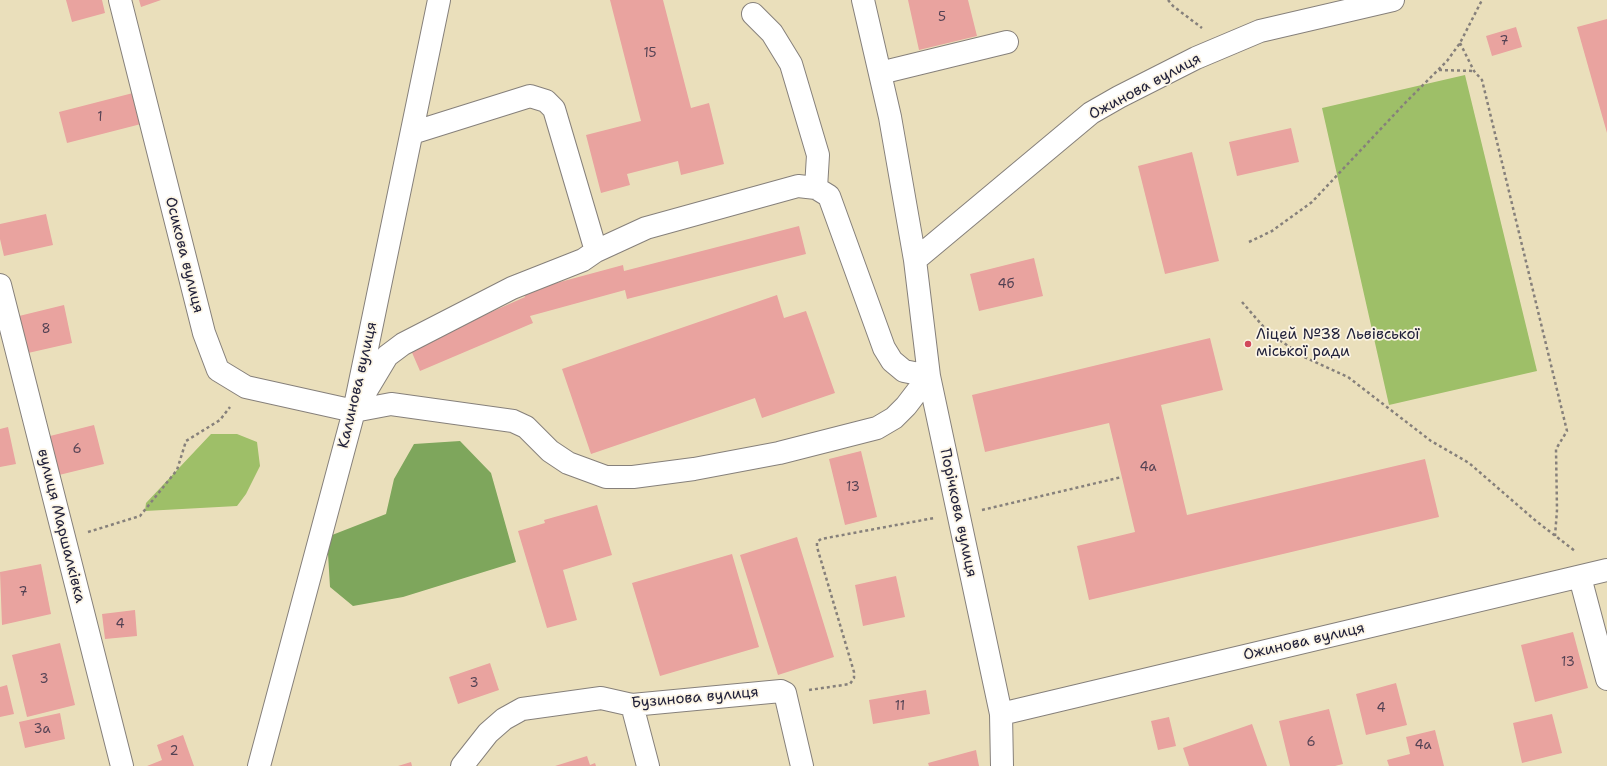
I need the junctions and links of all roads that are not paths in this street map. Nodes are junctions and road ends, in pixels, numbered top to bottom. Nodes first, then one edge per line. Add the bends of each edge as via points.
1 (120, 0) edge
2 (439, 0) edge
3 (863, 0) edge
4 (1393, 0) edge
5 (753, 14) dead end
6 (1007, 42) dead end
7 (880, 73) junction
8 (412, 133) junction
9 (816, 188) junction
10 (596, 251) junction
11 (915, 260) junction
12 (0, 285) edge
13 (929, 376) junction
14 (354, 411) junction
15 (1607, 570) edge
16 (1580, 577) junction
17 (1607, 679) edge
18 (632, 705) junction
19 (1001, 714) junction
20 (122, 766) edge
21 (259, 766) edge
22 (462, 766) edge
23 (648, 766) edge
24 (802, 766) edge
25 (1002, 766) edge

1 - 14 street, Осикова вулиця via 204,333 218,370 246,387
2 - 8 street, Калинова вулиця
3 - 7 street, Порічкова вулиця
4 - 11 street, Ожинова вулиця via 1260,31 1196,58 1119,97 1091,113
5 - 9 street via 772,33 791,64 818,155
6 - 7 street
7 - 11 street, Порічкова вулиця
8 - 10 street via 530,96 546,100 554,109
8 - 14 street, Калинова вулиця
9 - 10 street via 798,186 646,228
9 - 13 street via 829,196 884,348 892,361 904,371
10 - 14 street via 583,260 512,288 403,344 387,356
11 - 13 street, Порічкова вулиця
12 - 20 street, вулиця Маршалківка
13 - 14 street via 894,418 877,428 779,453 694,469 633,477 606,477 568,463 550,451 526,427 513,421 391,404
13 - 19 street, Порічкова вулиця
14 - 21 street, Калинова вулиця
15 - 16 street, Ожинова вулиця
16 - 17 street
16 - 19 street, Ожинова вулиця
18 - 22 street, Бузинова вулиця via 601,698 522,709 488,733
18 - 23 street
18 - 24 street, Бузинова вулиця via 780,690 785,693
19 - 25 street, Порічкова вулиця

